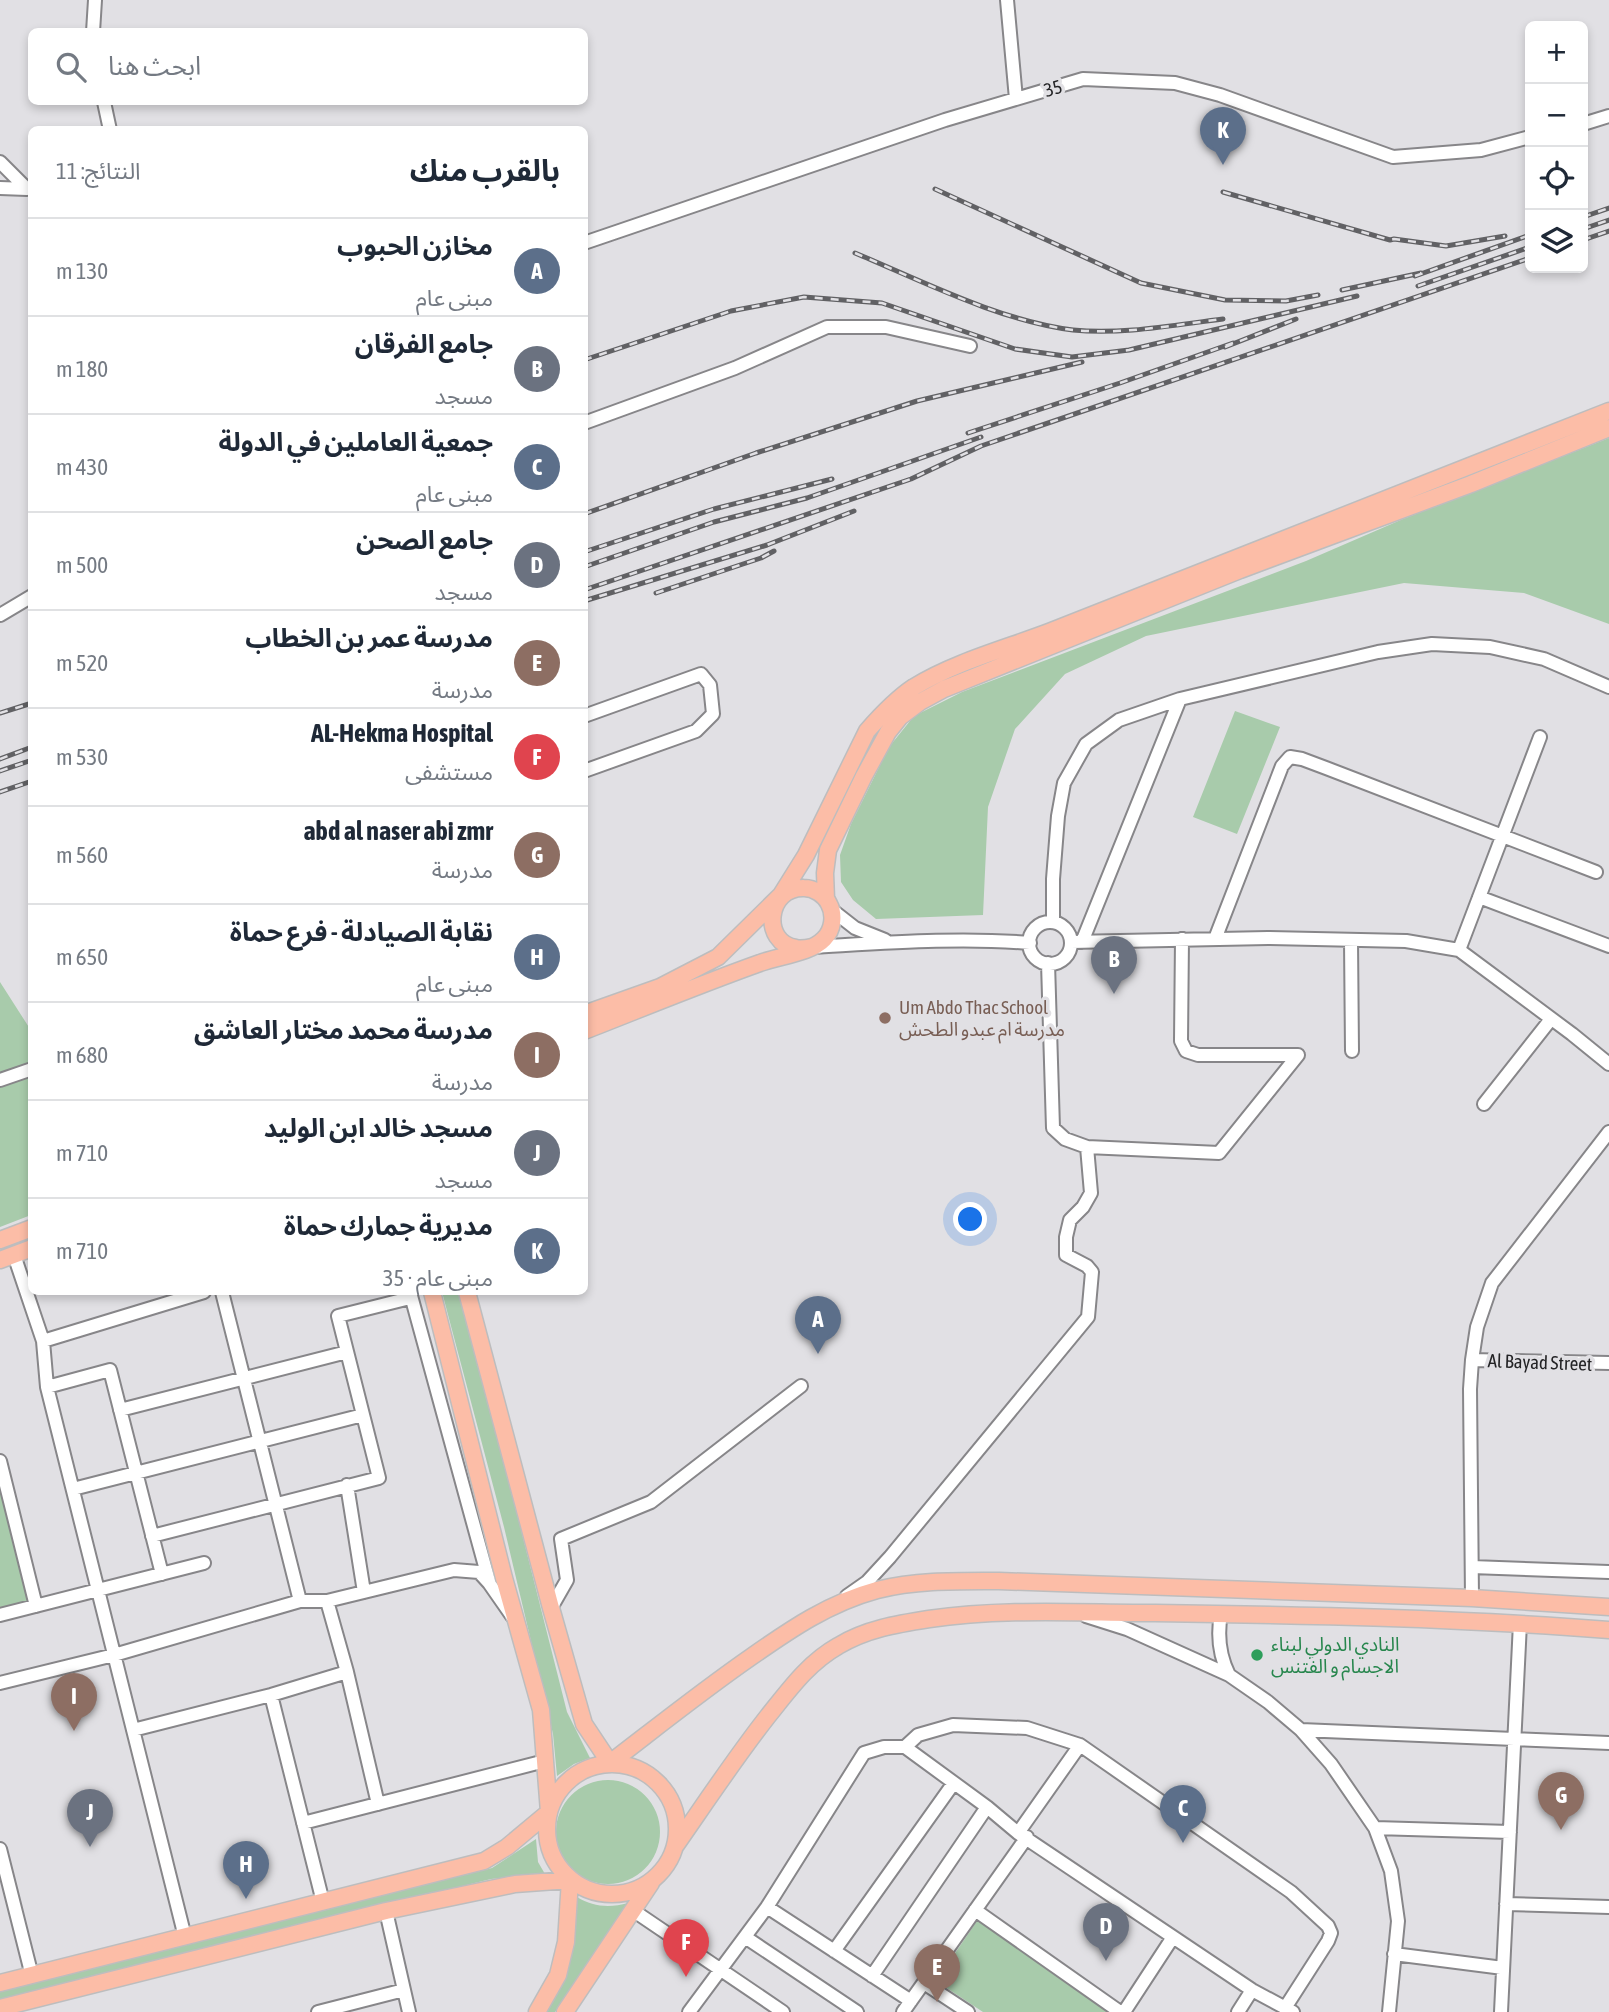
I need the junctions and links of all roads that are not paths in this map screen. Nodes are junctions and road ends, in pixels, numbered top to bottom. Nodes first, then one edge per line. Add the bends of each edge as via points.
1 (95, 0) edge
2 (1007, 0) edge
3 (93, 28) edge
4 (1016, 99) junction
5 (105, 105) edge
6 (1609, 116) edge
7 (1588, 122) edge
8 (109, 126) edge
9 (1525, 138) edge
10 (0, 162) edge
11 (0, 188) edge
12 (28, 189) edge
13 (28, 190) edge
14 (588, 242) edge
15 (970, 346) dead end
16 (1609, 411) edge
17 (588, 422) edge
18 (1609, 428) edge
19 (28, 598) edge
20 (0, 615) edge
21 (1609, 687) edge
22 (1180, 699) junction
23 (588, 715) edge
24 (1540, 737) dead end
25 (588, 770) edge
26 (1503, 835) junction
27 (1596, 872) dead end
28 (781, 895) junction
29 (1479, 897) junction
30 (829, 904) junction
31 (1053, 922) junction
32 (1182, 939) junction
33 (1215, 939) junction
34 (1351, 941) junction
35 (892, 942) junction
36 (1077, 942) junction
37 (1030, 943) junction
38 (1609, 946) edge
39 (812, 947) junction
40 (1459, 950) junction
41 (1048, 963) junction
42 (588, 1013) edge
43 (1551, 1019) junction
44 (588, 1029) edge
45 (1352, 1051) dead end
46 (1609, 1064) edge
47 (28, 1070) edge
48 (0, 1080) edge
49 (1484, 1104) dead end
50 (1609, 1132) edge
51 (1087, 1147) junction
52 (28, 1230) edge
53 (0, 1240) edge
54 (28, 1250) edge
55 (7, 1258) edge
56 (194, 1295) edge
57 (223, 1295) edge
58 (410, 1295) edge
59 (433, 1295) edge
60 (468, 1295) edge
61 (43, 1341) junction
62 (347, 1352) junction
63 (1472, 1360) junction
64 (1609, 1363) edge
65 (244, 1378) junction
66 (801, 1386) dead end
67 (47, 1387) junction
68 (120, 1410) junction
69 (363, 1415) junction
70 (260, 1442) junction
71 (0, 1461) edge
72 (136, 1473) junction
73 (2, 1479) edge
74 (347, 1485) junction
75 (73, 1489) junction
76 (275, 1504) junction
77 (152, 1536) junction
78 (204, 1563) dead end
79 (1472, 1567) junction
80 (1609, 1572) edge
81 (162, 1574) junction
82 (489, 1583) junction
83 (98, 1590) junction
84 (364, 1592) junction
85 (1472, 1598) junction
86 (300, 1601) junction
87 (327, 1601) junction
88 (834, 1605) junction
89 (36, 1606) junction
90 (1609, 1607) edge
91 (551, 1608) junction
92 (1078, 1613) junction
93 (1221, 1614) junction
94 (0, 1615) edge
95 (1520, 1623) junction
96 (519, 1626) junction
97 (1609, 1630) edge
98 (114, 1655) junction
99 (347, 1672) junction
100 (1230, 1675) junction
101 (0, 1683) edge
102 (271, 1695) junction
103 (133, 1730) junction
104 (1301, 1730) junction
105 (1514, 1740) junction
106 (1609, 1743) edge
107 (1080, 1745) junction
108 (905, 1747) junction
109 (545, 1761) junction
110 (610, 1763) junction
111 (953, 1784) junction
112 (378, 1804) junction
113 (987, 1807) junction
114 (549, 1812) junction
115 (303, 1823) junction
116 (1375, 1828) junction
117 (1510, 1832) junction
118 (1022, 1835) junction
119 (676, 1845) junction
120 (0, 1849) edge
121 (570, 1880) junction
122 (653, 1880) junction
123 (323, 1902) junction
124 (1506, 1904) junction
125 (1609, 1907) edge
126 (767, 1908) junction
127 (975, 1910) junction
128 (386, 1911) junction
129 (634, 1911) junction
130 (186, 1937) junction
131 (745, 1937) junction
132 (1173, 1937) junction
133 (834, 1951) junction
134 (1394, 1954) junction
135 (1503, 1968) junction
136 (720, 1970) junction
137 (32, 1976) junction
138 (872, 1976) junction
139 (0, 1983) edge
140 (924, 1983) junction
141 (404, 1990) junction
142 (1252, 1990) junction
143 (907, 2007) edge
144 (0, 2008) edge
145 (1289, 2010) edge
146 (318, 2012) edge
147 (410, 2012) edge
148 (537, 2012) edge
149 (565, 2012) edge
150 (690, 2012) edge
151 (783, 2012) edge
152 (857, 2012) edge
153 (968, 2012) edge
154 (1122, 2012) edge
155 (1238, 2012) edge
156 (1389, 2012) edge
157 (1501, 2012) edge

1 - 3 street
2 - 4 street
4 - 9 street, 35 via 1083,79 1175,83 1393,157 1481,150
4 - 14 street, 35
5 - 8 street
6 - 7 street
10 - 12 street
11 - 13 street
15 - 17 street via 886,327 827,327 735,368
16 - 28 main road via 957,666 915,687 867,731 806,855
18 - 30 main road via 1240,570 920,702 888,732 828,850
19 - 20 street
21 - 22 street via 1544,659 1490,647 1432,644 1378,652
22 - 31 street via 1119,720 1086,744 1064,783
22 - 36 street
23 - 25 street via 701,674 710,685 713,714 696,731
24 - 26 street
26 - 27 street
26 - 29 street
26 - 33 street via 1290,757 1282,766
28 - 30 main road via 807,887
28 - 39 main road via 771,920 776,934 795,948
28 - 42 main road via 718,957 660,987
29 - 38 street
29 - 40 street
30 - 35 street via 855,928
30 - 39 main road via 833,919 829,933
31 - 36 street
31 - 37 street via 1037,927
32 - 33 street
32 - 36 street
32 - 51 street via 1181,1041 1186,1051 1198,1055 1298,1055 1219,1153
33 - 34 street
34 - 40 street via 1406,941
34 - 45 street
35 - 37 street
35 - 39 street
36 - 41 street via 1065,957
37 - 41 street via 1033,955
39 - 44 main road
40 - 43 street
41 - 51 street via 1054,1128 1065,1139
43 - 46 street
43 - 49 street
47 - 48 street
50 - 63 street via 1492,1283
51 - 88 street via 1091,1193 1070,1220 1066,1255 1092,1272 1088,1317 890,1557 867,1582
52 - 53 main road
54 - 55 main road
55 - 61 street
56 - 61 street
57 - 65 street
58 - 62 street via 338,1316
58 - 82 street
59 - 96 main road
60 - 91 main road
61 - 67 street
62 - 65 street
62 - 69 street
63 - 64 street, Al Bayad Street
63 - 79 street
65 - 68 street
65 - 70 street
66 - 91 street via 652,1502 562,1539 567,1580
67 - 68 street via 110,1370
67 - 75 street
68 - 72 street
69 - 70 street
69 - 74 street via 379,1478
70 - 72 street
70 - 76 street
71 - 73 street
72 - 75 street
72 - 77 street
73 - 89 street
74 - 76 street
74 - 84 street
75 - 83 street
76 - 77 street
76 - 86 street
77 - 81 street
78 - 81 street
79 - 80 street
79 - 85 street
81 - 83 street
82 - 84 street via 479,1572 454,1570
82 - 96 street
83 - 89 street
83 - 98 street
84 - 87 street
85 - 88 main road via 949,1581 902,1585
85 - 90 main road
86 - 87 street
86 - 98 street
87 - 99 street
88 - 110 main road via 717,1680
89 - 94 street
91 - 110 main road via 584,1724
92 - 93 main road
92 - 100 street
92 - 119 main road via 954,1616 888,1626 838,1645 797,1679
93 - 95 main road
93 - 100 street via 1220,1650
95 - 97 main road
95 - 105 street
96 - 109 main road via 541,1710
98 - 101 street
98 - 103 street
99 - 102 street
99 - 112 street
100 - 104 street
102 - 103 street
102 - 115 street
103 - 130 street
104 - 105 street
104 - 116 street
105 - 106 street
105 - 117 street
107 - 108 street via 1027,1728 953,1725 918,1735
107 - 118 street
107 - 145 street via 1291,1892 1328,1926 1328,1941
108 - 111 street
108 - 126 street via 864,1753
109 - 112 street
109 - 114 main road
110 - 114 main road via 590,1767 572,1778 557,1793
110 - 119 main road via 649,1774 663,1788 678,1825
111 - 113 street
111 - 133 street
112 - 115 street
113 - 118 street
113 - 138 street
114 - 121 main road via 550,1849
114 - 123 main road via 484,1861
115 - 123 street
116 - 117 street
116 - 134 street via 1391,1871 1398,1920
117 - 124 street
118 - 127 street
118 - 132 street
119 - 122 main road
120 - 137 street
121 - 122 main road via 590,1891 612,1895 634,1891
121 - 128 main road via 515,1884
121 - 148 main road via 566,1942 558,1975
122 - 129 main road
123 - 130 main road
124 - 125 street
124 - 135 street
126 - 131 street
126 - 133 street
127 - 140 street
127 - 154 street
128 - 141 street
128 - 144 main road
129 - 136 street
129 - 149 main road
130 - 137 main road
131 - 136 street
131 - 152 street
132 - 142 street
132 - 154 street
133 - 138 street
134 - 135 street
134 - 156 street
135 - 157 street
136 - 150 street
136 - 151 street
137 - 139 main road
138 - 143 street
140 - 143 street
140 - 153 street
141 - 146 street
141 - 147 street
142 - 145 street
142 - 155 street

